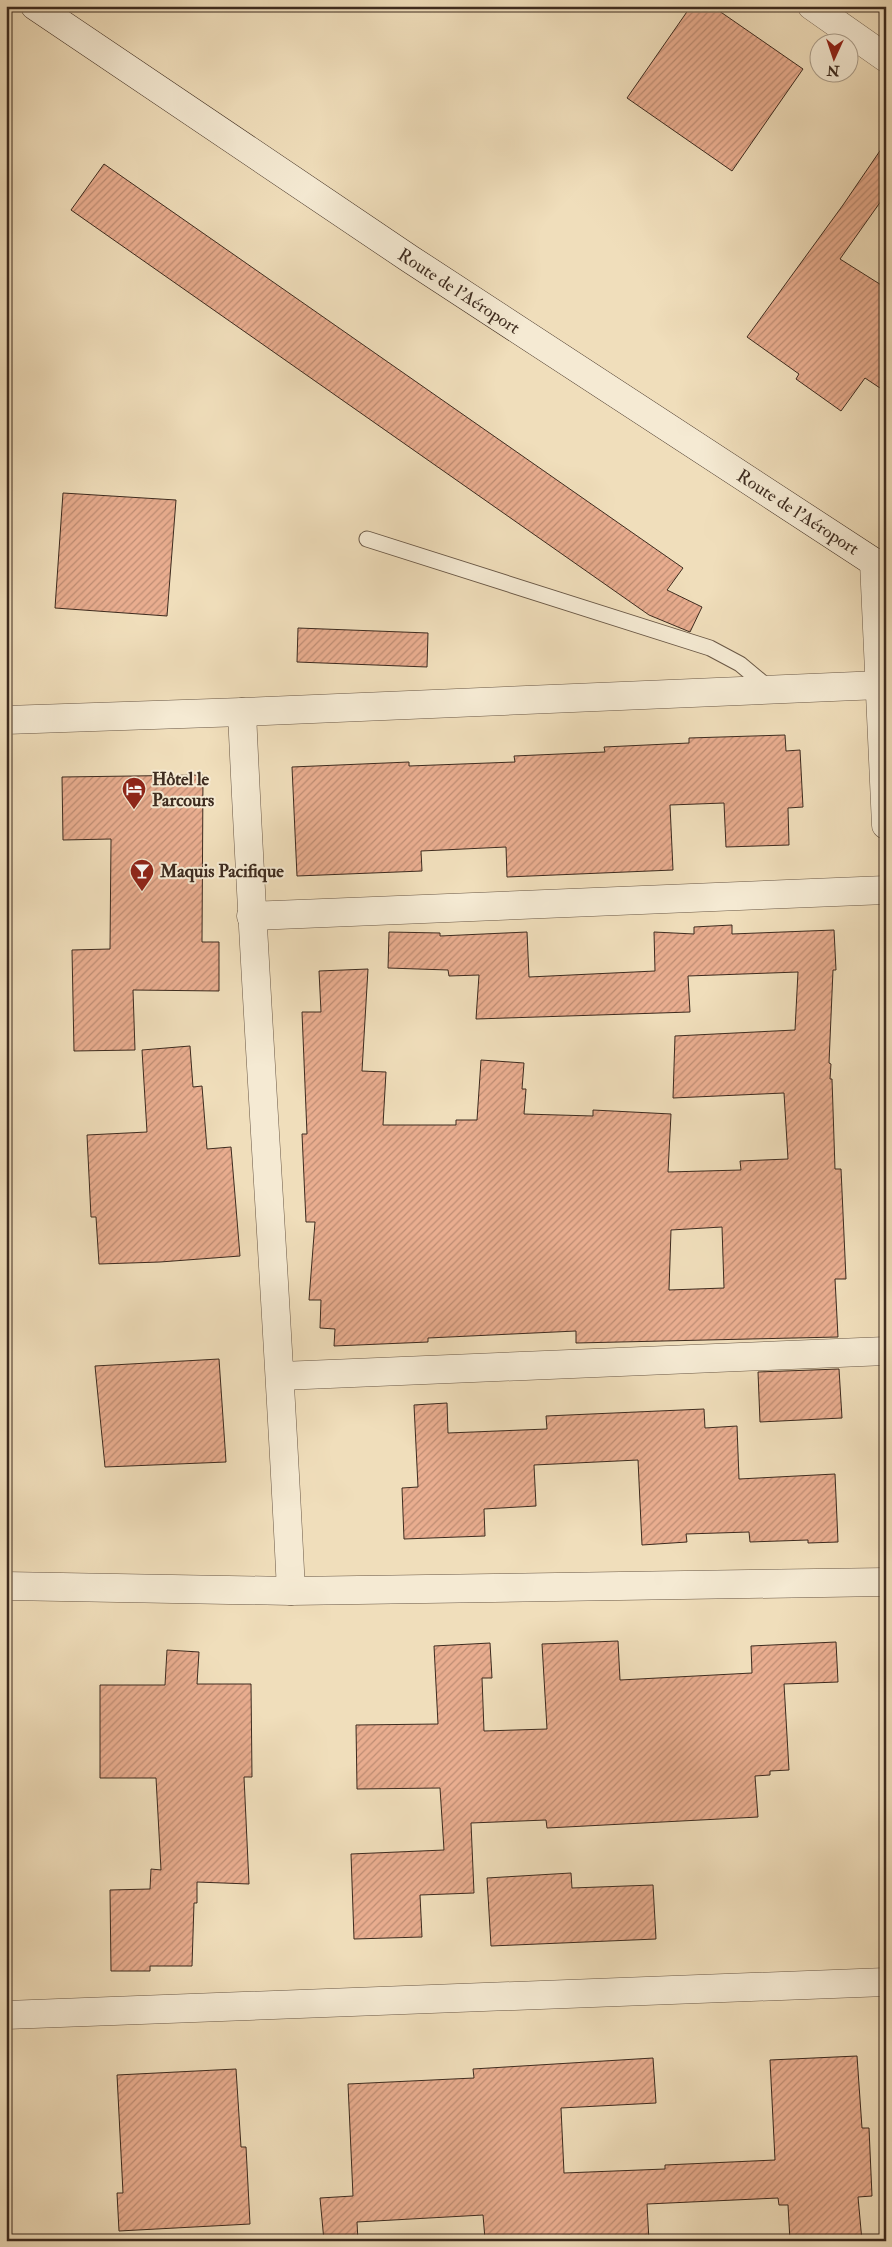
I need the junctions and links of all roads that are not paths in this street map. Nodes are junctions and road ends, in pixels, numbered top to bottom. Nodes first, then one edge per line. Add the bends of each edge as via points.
1 (36, 6) edge
2 (812, 6) edge
3 (886, 58) edge
4 (367, 539) dead end
5 (880, 566) edge
6 (880, 685) junction
7 (770, 689) junction
8 (242, 712) junction
9 (6, 720) edge
10 (886, 825) edge
11 (886, 890) edge
12 (251, 916) junction
13 (886, 1351) edge
14 (281, 1376) junction
15 (886, 1582) edge
16 (6, 1586) edge
17 (291, 1591) junction
18 (886, 1982) edge
19 (6, 2015) edge

1 - 5 street, Route de l'Aéroport via 410,259
2 - 3 street
4 - 7 lane via 710,648 740,664
5 - 6 street
6 - 7 street
6 - 10 street
7 - 8 street
8 - 9 street
8 - 12 street
11 - 12 street
12 - 14 street
13 - 14 street
14 - 17 street
15 - 17 street
16 - 17 street
18 - 19 street

